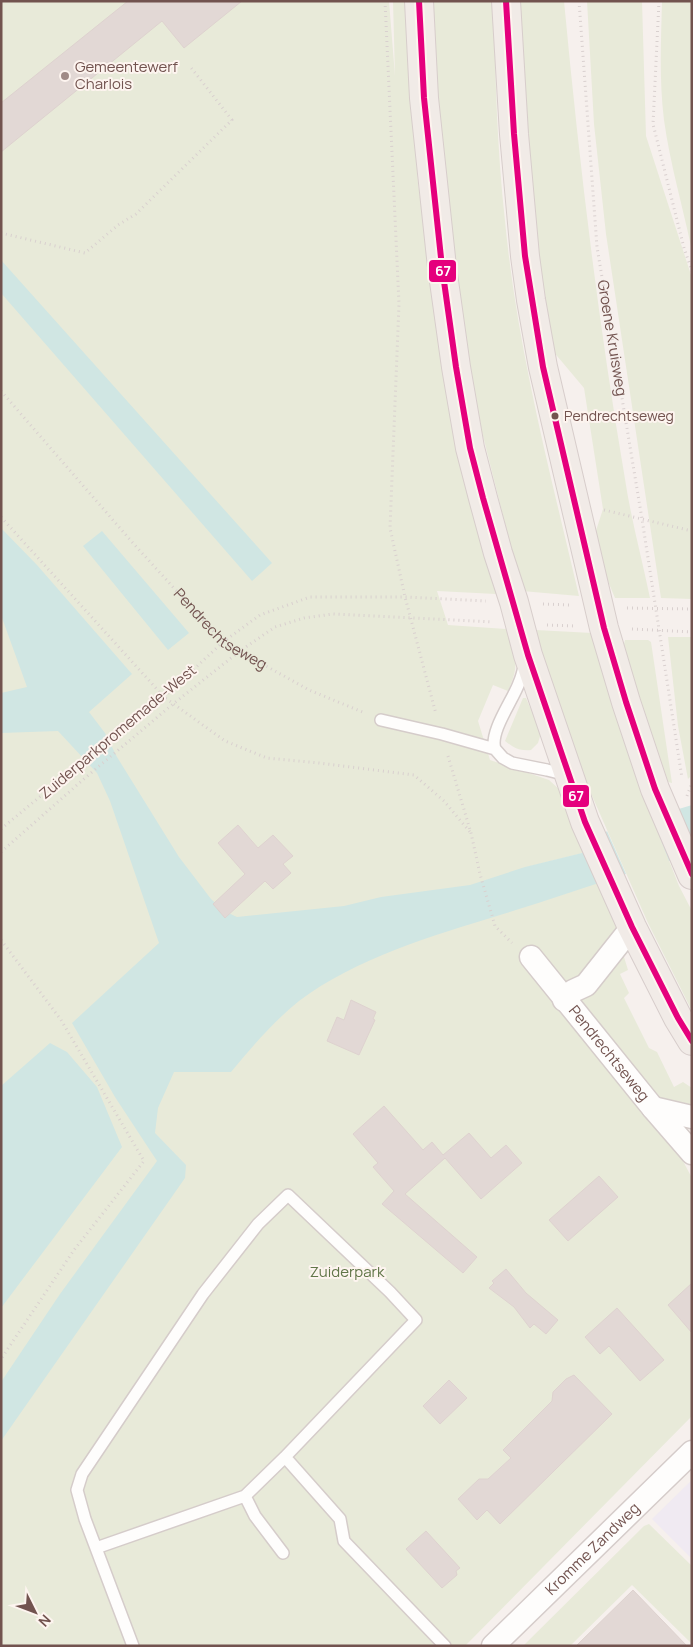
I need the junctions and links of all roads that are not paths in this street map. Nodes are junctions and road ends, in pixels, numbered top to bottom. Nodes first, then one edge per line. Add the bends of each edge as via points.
1 (419, 1) edge
2 (506, 1) edge
3 (528, 655) junction
4 (381, 720) road end
5 (495, 750) junction
6 (570, 776) junction
7 (690, 871) edge
8 (632, 927) junction
9 (531, 957) dead end
10 (564, 1000) junction
11 (692, 1040) edge
12 (653, 1108) junction
13 (692, 1117) edge
14 (692, 1153) edge
15 (692, 1452) edge
16 (285, 1457) junction
17 (245, 1496) junction
18 (96, 1548) junction
19 (283, 1553) dead end
20 (133, 1646) edge
21 (445, 1646) edge
22 (493, 1646) edge

1 - 3 main road via 424,98 456,368 470,448
2 - 7 main road via 525,256 545,376 604,628 655,789
3 - 5 lane via 495,735
3 - 6 main road
4 - 5 lane
5 - 6 lane via 512,763
6 - 8 main road via 586,822
8 - 10 street, Pendrechtseweg via 586,985
8 - 11 main road
9 - 10 street, Pendrechtseweg
10 - 12 street, Pendrechtseweg
12 - 13 street, Pendrechtseweg
12 - 14 street, Pendrechtseweg
15 - 22 street, Kromme Zandweg
16 - 17 lane
16 - 18 lane via 416,1320 288,1195 258,1224 203,1294 82,1474 77,1490
16 - 21 lane via 340,1518 344,1541
17 - 18 lane
17 - 19 lane via 255,1516
18 - 20 lane

